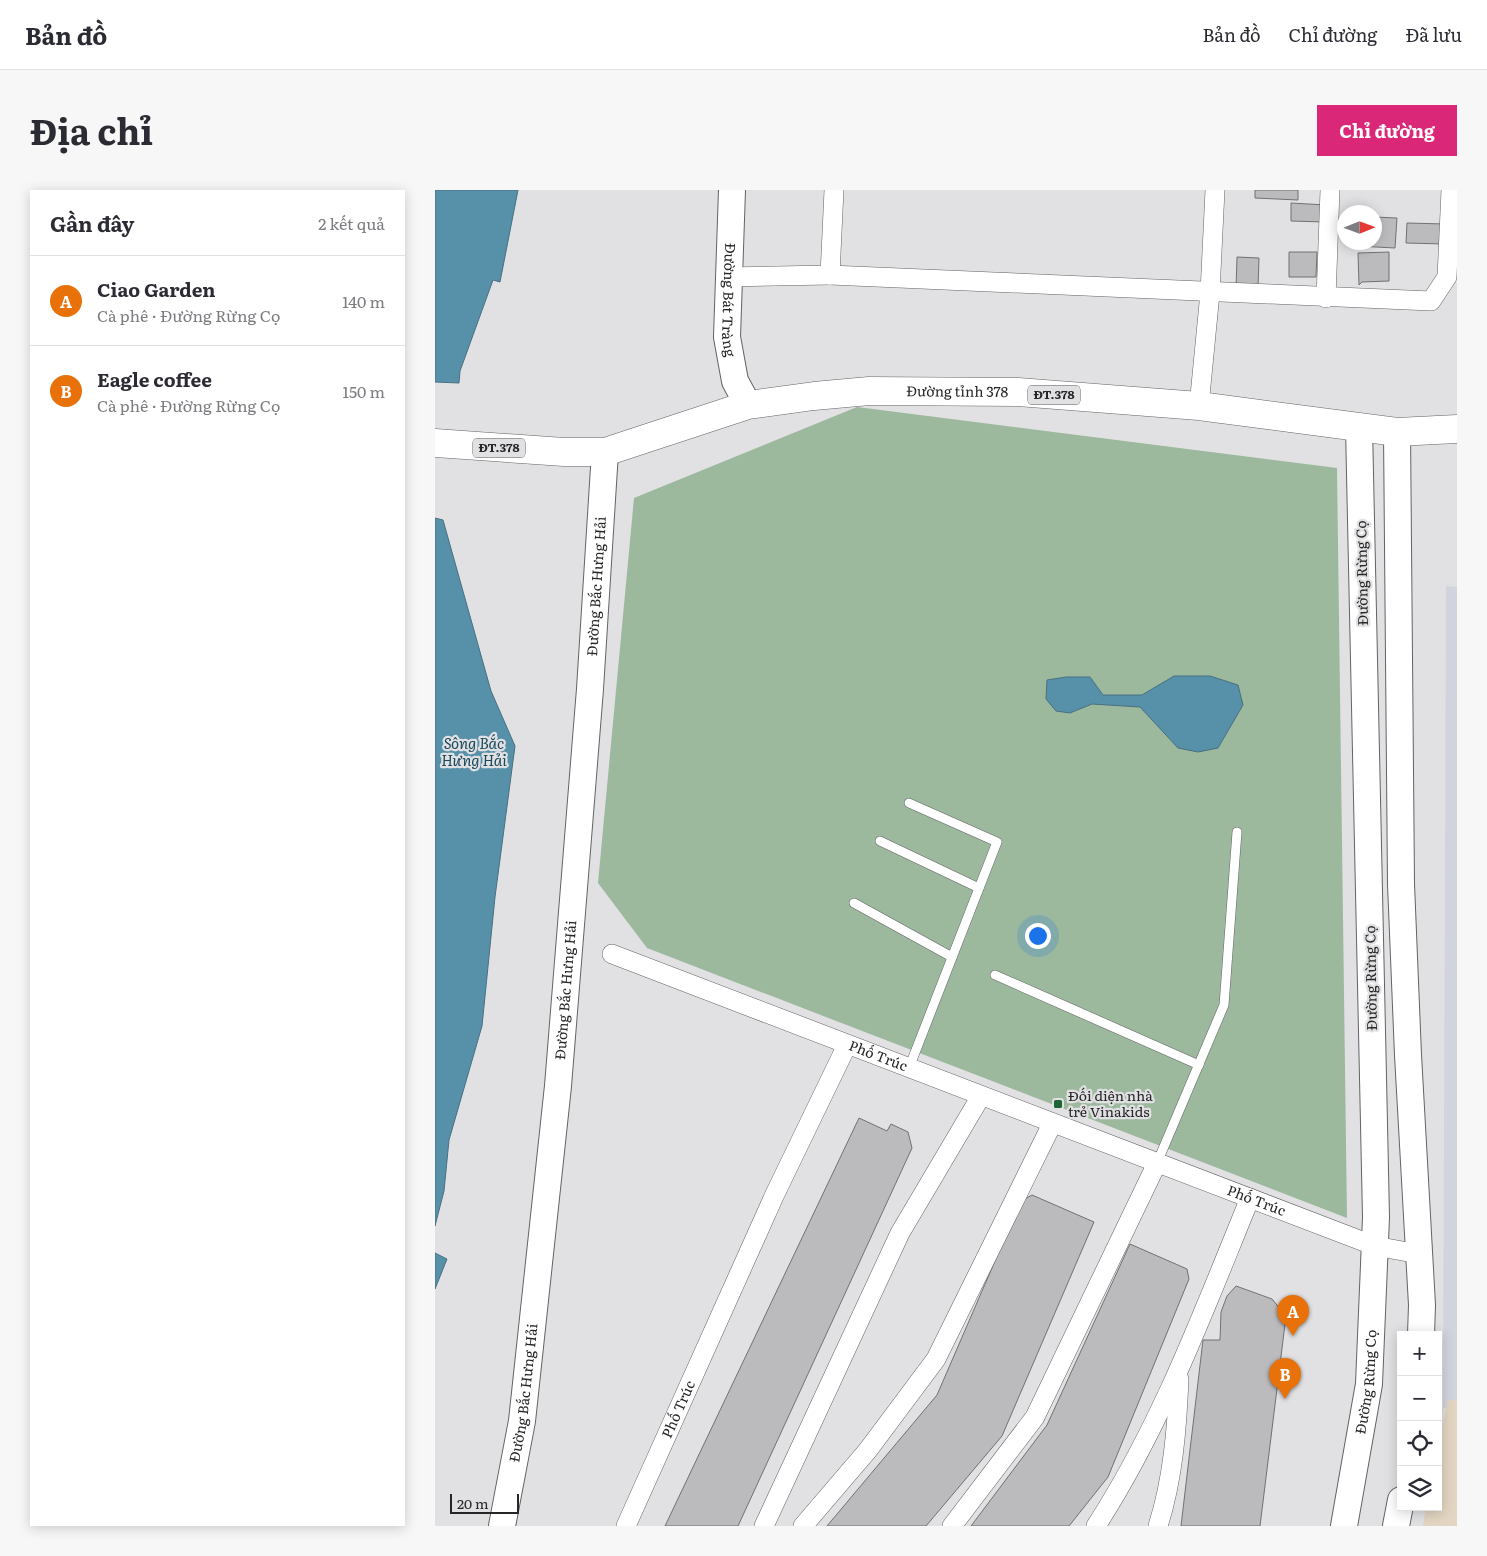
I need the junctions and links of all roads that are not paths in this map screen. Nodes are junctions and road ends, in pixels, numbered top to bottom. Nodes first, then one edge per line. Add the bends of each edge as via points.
1 (732, 190) edge
2 (834, 190) edge
3 (1215, 190) edge
4 (1330, 190) edge
5 (1451, 190) edge
6 (830, 275) junction
7 (729, 277) junction
8 (1210, 293) junction
9 (1326, 298) junction
10 (748, 405) junction
11 (1199, 406) junction
12 (1359, 427) junction
13 (1457, 429) edge
14 (1397, 432) junction
15 (435, 443) edge
16 (605, 452) junction
17 (909, 802) dead end
18 (1237, 832) dead end
19 (880, 841) dead end
20 (979, 888) junction
21 (854, 903) dead end
22 (612, 954) dead end
23 (952, 957) junction
24 (995, 975) dead end
25 (847, 1044) junction
26 (1199, 1065) junction
27 (909, 1068) junction
28 (981, 1096) junction
29 (1052, 1124) junction
30 (1157, 1163) junction
31 (1250, 1198) junction
32 (1375, 1246) junction
33 (1419, 1254) junction
34 (1421, 1331) edge
35 (1179, 1371) junction
36 (1399, 1511) edge
37 (502, 1526) edge
38 (626, 1526) edge
39 (764, 1526) edge
40 (803, 1526) edge
41 (952, 1526) edge
42 (1096, 1526) edge
43 (1158, 1526) edge
44 (1344, 1526) edge
45 (1396, 1526) edge

1 - 7 street, Đường Bát Tràng
2 - 6 street
3 - 8 street
4 - 9 street
5 - 9 street via 1447,277 1431,301
6 - 7 street
6 - 8 street
7 - 10 street, Đường Bát Tràng via 727,336 730,364
8 - 9 street
8 - 11 street
10 - 11 main road, Đường tỉnh 378 / ĐT.378 via 869,391 1018,392
10 - 16 main road, Đường tỉnh 378 / ĐT.378
11 - 12 main road, Đường tỉnh 378 / ĐT.378
12 - 14 main road, ĐT.378
12 - 32 street, Đường Rừng Cọ
13 - 14 main road
14 - 33 street via 1401,884
15 - 16 main road, Đường tỉnh 378 / ĐT.378
16 - 37 street, Đường Bắc Hưng Hải via 590,689 558,1086 523,1420
17 - 20 lane via 997,842
18 - 26 lane via 1224,1005
19 - 20 lane
20 - 23 lane
21 - 23 lane
22 - 25 street
23 - 27 lane
24 - 26 lane
25 - 27 street, Phố Trúc
25 - 38 street, Phố Trúc via 775,1194
26 - 30 lane
27 - 28 street, Phố Trúc
28 - 29 street, Phố Trúc
28 - 39 street via 900,1233
29 - 30 street, Phố Trúc
29 - 40 street via 936,1359 868,1450
30 - 31 street, Phố Trúc
30 - 41 street via 1035,1417
31 - 32 street, Phố Trúc
31 - 35 street
32 - 33 street, Phố Trúc
32 - 44 street, Đường Rừng Cọ via 1369,1384
33 - 34 street
35 - 42 street via 1141,1452
35 - 43 street via 1165,1502
36 - 45 street

